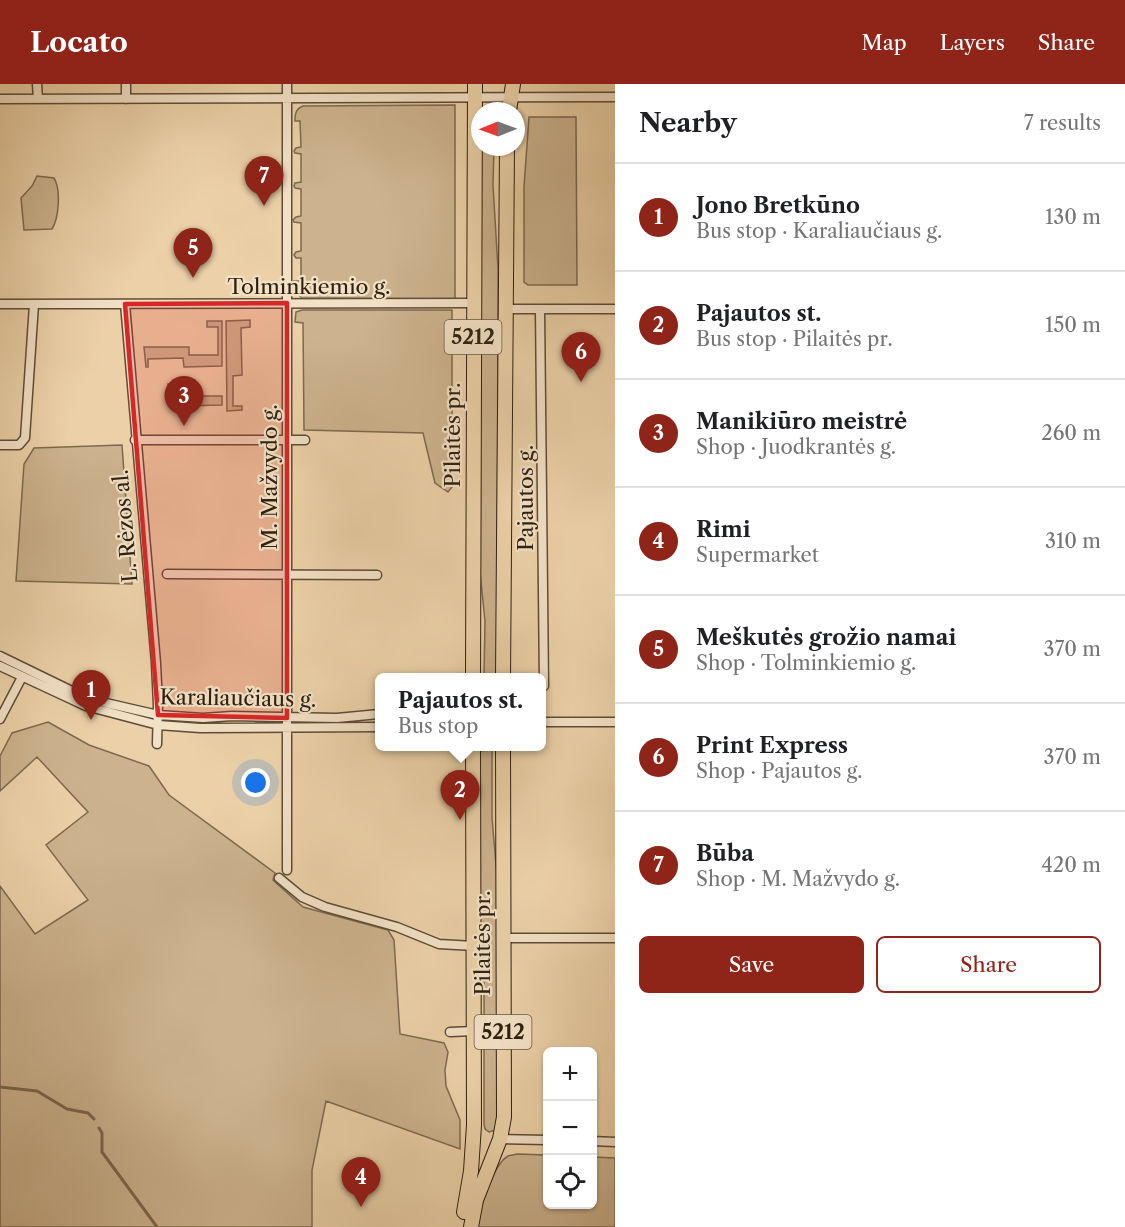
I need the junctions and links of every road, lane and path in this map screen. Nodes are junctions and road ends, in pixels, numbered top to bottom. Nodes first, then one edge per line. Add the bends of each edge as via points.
1 (37, 84) edge
2 (126, 84) edge
3 (286, 84) edge
4 (474, 91) edge
5 (511, 97) edge
6 (615, 97) edge
7 (0, 99) edge
8 (38, 99) junction
9 (126, 99) junction
10 (286, 99) junction
11 (507, 156) edge
12 (287, 303) junction
13 (473, 303) junction
14 (0, 304) edge
15 (34, 304) junction
16 (125, 304) junction
17 (505, 309) junction
18 (540, 309) junction
19 (615, 309) edge
20 (135, 440) junction
21 (287, 440) junction
22 (304, 440) dead end
23 (0, 445) edge
24 (167, 573) dead end
25 (287, 574) junction
26 (377, 575) dead end
27 (0, 656) edge
28 (0, 666) edge
29 (473, 673) edge
30 (503, 673) edge
31 (544, 673) edge
32 (22, 677) junction
33 (375, 714) edge
34 (158, 715) junction
35 (0, 719) edge
36 (546, 722) edge
37 (615, 722) edge
38 (287, 723) junction
39 (158, 725) junction
40 (375, 727) edge
41 (157, 744) dead end
42 (473, 751) edge
43 (503, 751) edge
44 (287, 870) dead end
45 (279, 878) dead end
46 (504, 938) junction
47 (615, 938) edge
48 (474, 946) junction
49 (474, 1031) junction
50 (450, 1032) dead end
51 (474, 1110) junction
52 (500, 1139) junction
53 (543, 1140) edge
54 (597, 1141) edge
55 (615, 1142) edge
56 (462, 1227) edge
57 (471, 1227) edge

1 - 8 street
2 - 9 street
3 - 10 street, M. Mažvydo g.
4 - 5 street
4 - 10 street
4 - 13 main road, Pilaitės pr. / 5212
5 - 6 street
7 - 8 street
8 - 9 street
9 - 10 street
10 - 12 street, M. Mažvydo g.
11 - 17 main road, 5212
12 - 13 street, Tolminkiemio g.
12 - 16 street, Tolminkiemio g.
12 - 21 street, M. Mažvydo g.
13 - 29 main road, Pilaitės pr. / 5212
14 - 15 street, Tolminkiemio g.
15 - 16 street, Tolminkiemio g.
15 - 23 street via 25,438 19,445
16 - 20 street, L. Rėzos al.
17 - 18 street
17 - 30 main road, 5212
18 - 19 street
18 - 31 street, Pajautos g.
20 - 21 street
20 - 34 street, L. Rėzos al.
21 - 22 street
21 - 25 street, M. Mažvydo g.
24 - 25 street
25 - 26 street
25 - 38 street, M. Mažvydo g.
27 - 34 street, Karaliaučiaus g. via 76,693
28 - 32 street, Karaliaučiaus g.
32 - 35 street
32 - 39 street, Karaliaučiaus g. via 86,706
33 - 38 street, Karaliaučiaus g.
34 - 38 street, Karaliaučiaus g. via 250,716
34 - 39 street, L. Rėzos al.
36 - 37 street
38 - 39 street, Karaliaučiaus g. via 177,728
38 - 40 street, Karaliaučiaus g.
38 - 44 street, M. Mažvydo g.
39 - 41 street, L. Rėzos al.
42 - 48 main road, Pilaitės pr. / 5212
43 - 46 main road, Pilaitės pr. / 5212
45 - 48 street via 302,897 325,907 397,927 439,944
46 - 47 street
46 - 52 main road, Pilaitės pr. / 5212 via 504,1117
48 - 49 main road, Pilaitės pr. / 5212
49 - 50 street
49 - 51 main road, Pilaitės pr. / 5212
51 - 52 main road, Pilaitės pr. / 5212 via 483,1136
51 - 56 main road, Pilaitės pr. / 5212 via 471,1171
52 - 53 street
52 - 57 main road, Pilaitės pr. / 5212 via 481,1183
54 - 55 street

